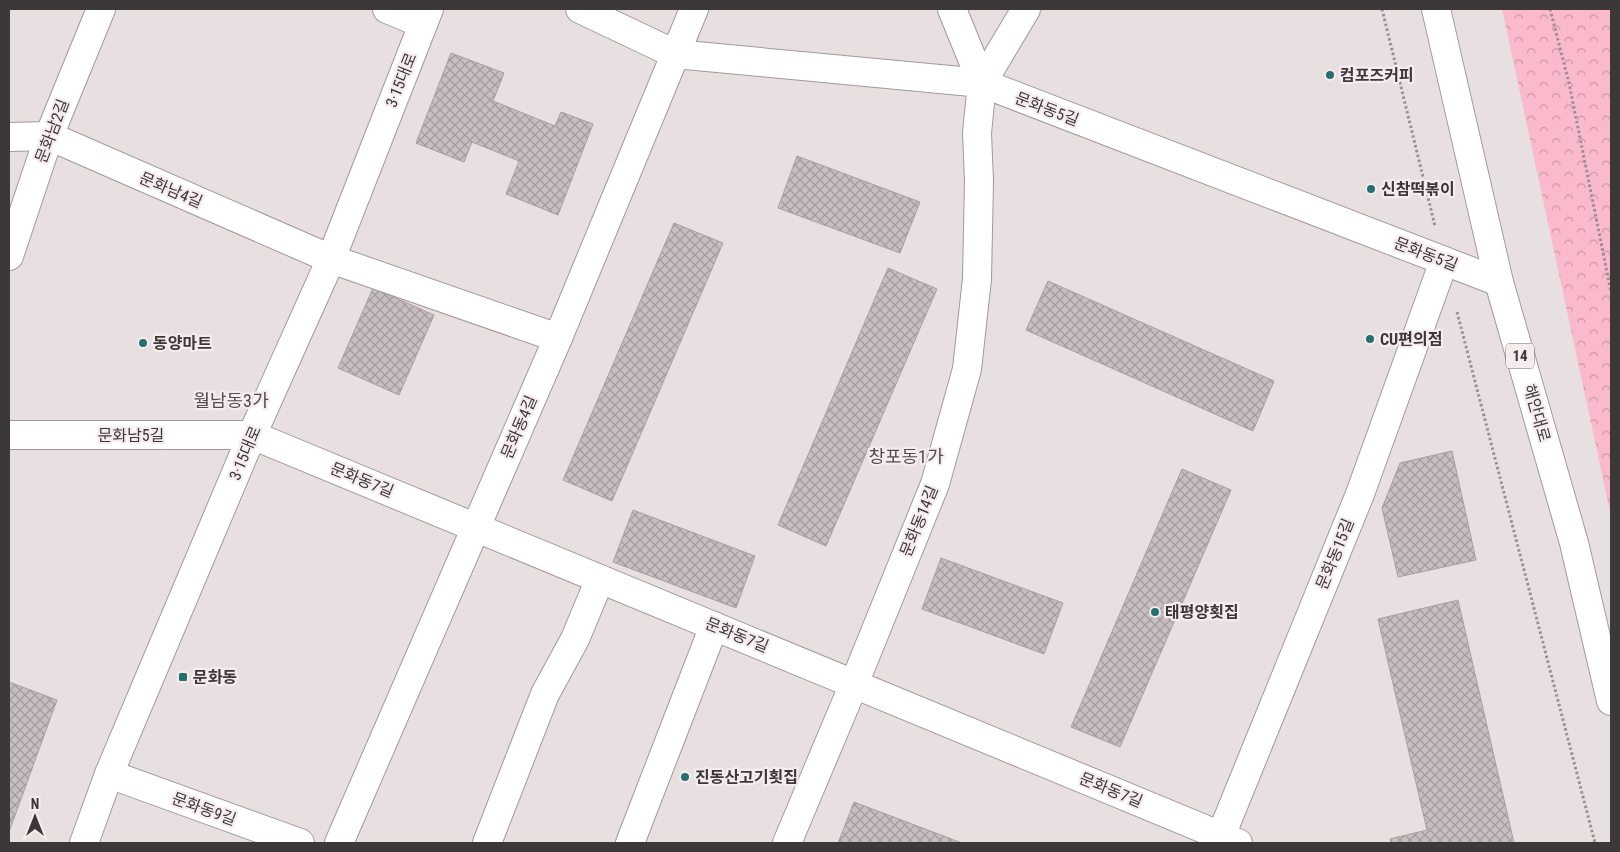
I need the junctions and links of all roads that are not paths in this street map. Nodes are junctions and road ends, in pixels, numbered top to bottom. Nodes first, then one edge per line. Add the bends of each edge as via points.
1 (101, 9) edge
2 (387, 9) edge
3 (580, 9) edge
4 (694, 9) edge
5 (952, 9) edge
6 (1026, 9) edge
7 (1436, 9) edge
8 (427, 16) edge
9 (674, 54) junction
10 (982, 83) junction
11 (49, 136) junction
12 (9, 137) edge
13 (9, 256) edge
14 (331, 259) junction
15 (1444, 261) junction
16 (1499, 282) junction
17 (558, 338) junction
18 (9, 435) edge
19 (252, 435) junction
20 (476, 527) junction
21 (600, 578) junction
22 (714, 626) junction
23 (854, 684) junction
24 (1611, 701) edge
25 (109, 774) junction
26 (1225, 841) edge
27 (84, 843) edge
28 (300, 843) edge
29 (339, 843) edge
30 (487, 843) edge
31 (630, 843) edge
32 (786, 843) edge

1 - 11 street, 문화남2길
2 - 8 street
3 - 9 street, 문화동5길
4 - 9 street, 문화동4길
5 - 10 street
6 - 10 street
7 - 16 street, 해안대로 / 14
8 - 14 street, 3·15대로
9 - 10 street, 문화동5길
9 - 17 street, 문화동4길
10 - 15 street, 문화동5길
10 - 23 street, 문화동14길 via 977,133 978,279 967,369 935,484
11 - 12 street, 문화남4길
11 - 13 street, 문화남2길
11 - 14 street, 문화남4길
14 - 17 street, 문화남4길
14 - 19 street, 3·15대로
15 - 16 street, 문화동5길
15 - 26 street, 문화동15길 via 1360,494
16 - 24 street, 해안대로 / 14 via 1574,543
17 - 20 street, 문화동4길
18 - 19 street, 문화남5길
19 - 20 street, 문화동7길
19 - 25 street, 3·15대로
20 - 21 street, 문화동7길
20 - 29 street, 문화동4길
21 - 22 street, 문화동7길
21 - 30 street via 575,639 545,694
22 - 23 street, 문화동7길
22 - 31 street
23 - 26 street, 문화동7길
23 - 32 street, 문화동14길
25 - 27 street, 3·15대로
25 - 28 street, 문화동9길

